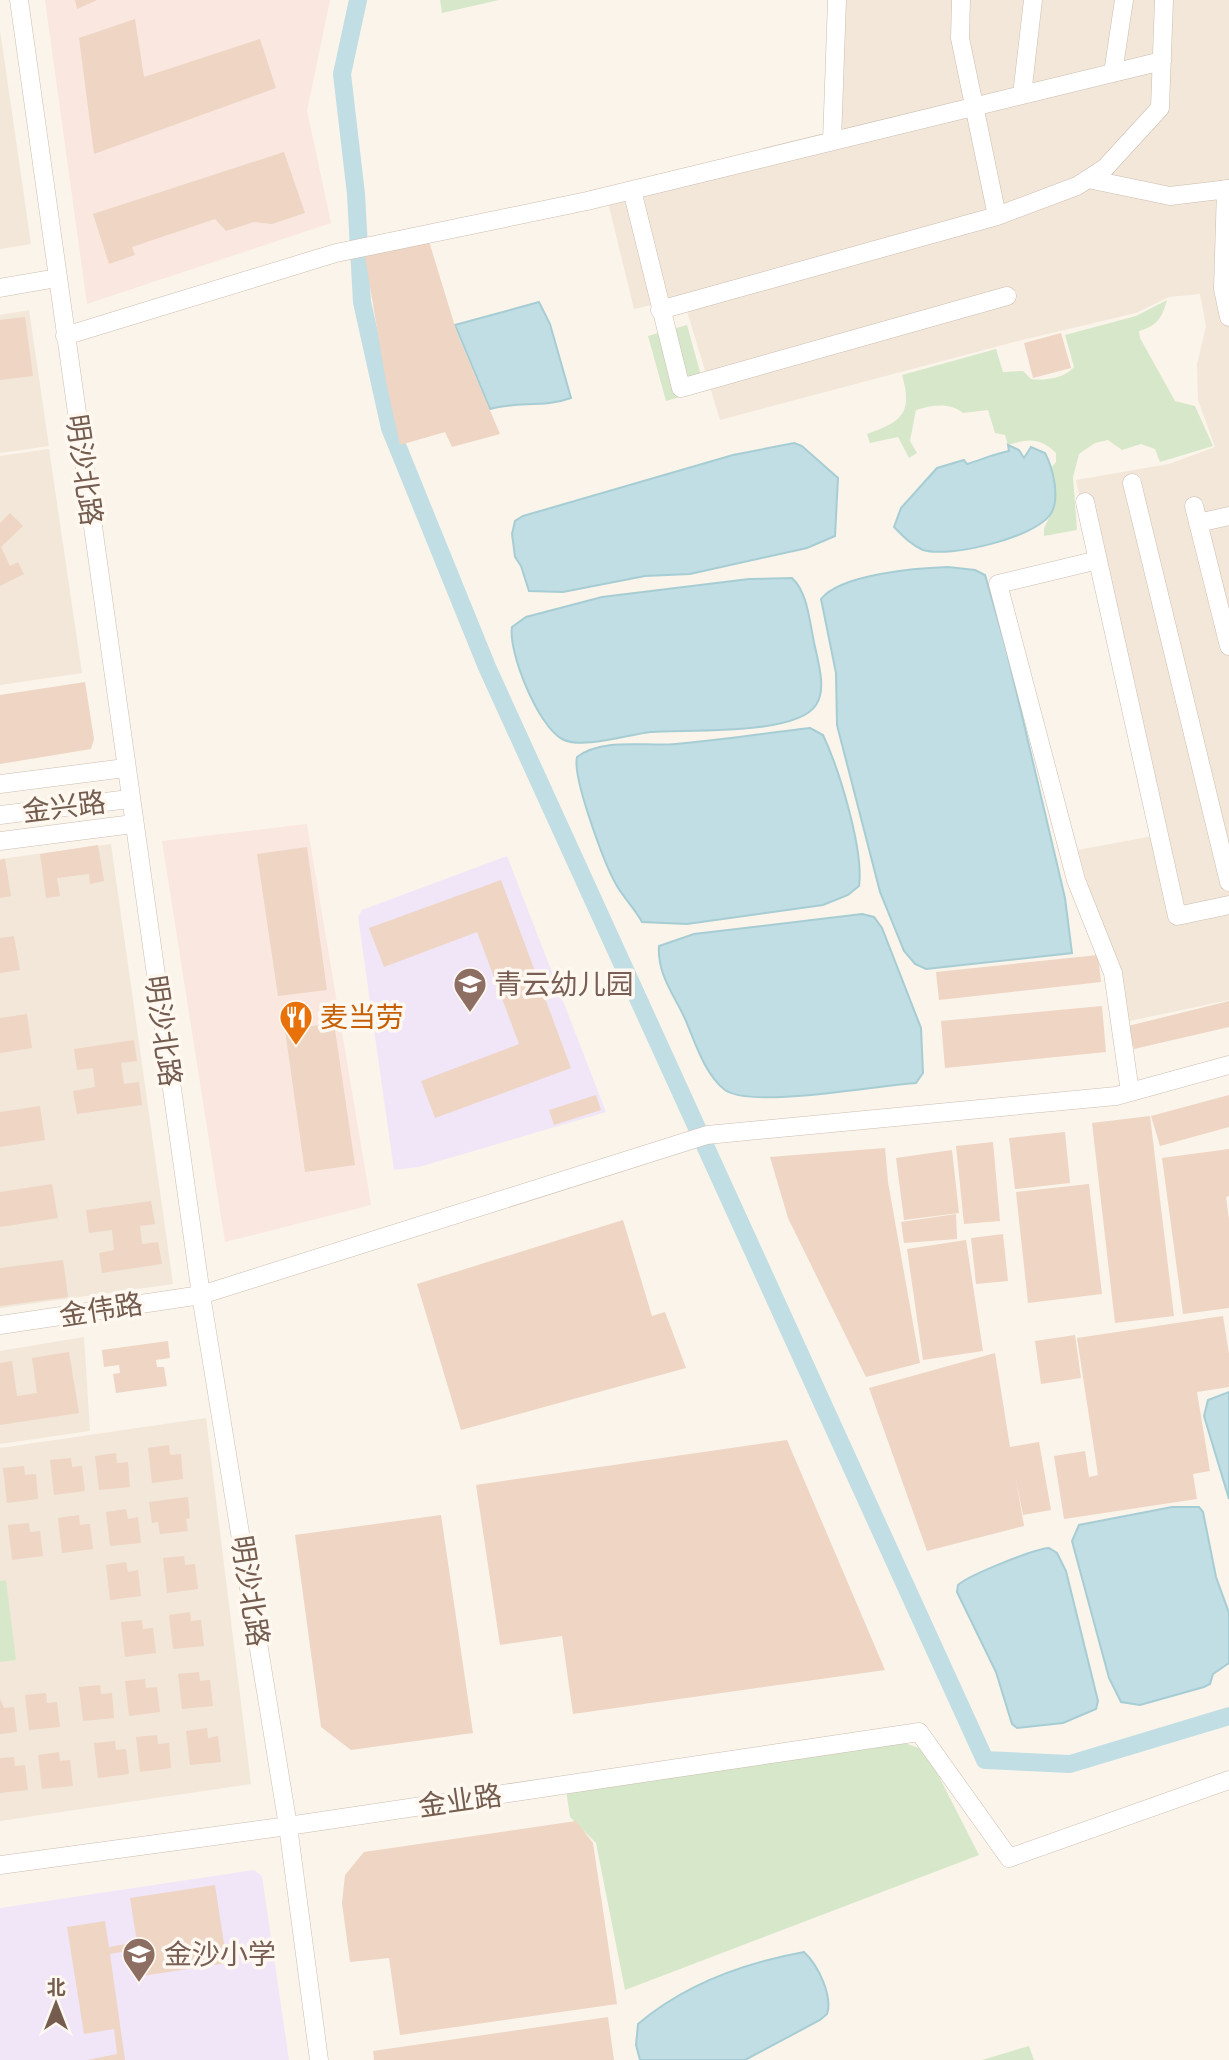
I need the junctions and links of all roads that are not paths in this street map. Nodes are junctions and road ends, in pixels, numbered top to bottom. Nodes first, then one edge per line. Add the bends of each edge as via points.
1 (19, 0) edge
2 (837, 0) edge
3 (961, 0) edge
4 (1033, 0) edge
5 (1124, 0) edge
6 (1164, 0) edge
7 (1162, 61) junction
8 (1113, 73) junction
9 (1022, 95) junction
10 (975, 106) junction
11 (832, 141) junction
12 (1087, 179) junction
13 (1227, 189) edge
14 (632, 190) junction
15 (997, 216) junction
16 (57, 278) junction
17 (0, 288) edge
18 (1007, 296) dead end
19 (660, 310) junction
20 (1229, 317) edge
21 (65, 336) junction
22 (1132, 483) dead end
23 (1085, 502) dead end
24 (1229, 516) edge
25 (1098, 560) junction
26 (1229, 646) edge
27 (125, 768) junction
28 (0, 785) edge
29 (129, 799) junction
30 (0, 815) edge
31 (133, 824) junction
32 (0, 841) edge
33 (1229, 882) edge
34 (1229, 905) edge
35 (1229, 1065) edge
36 (1130, 1092) junction
37 (201, 1295) junction
38 (0, 1325) edge
39 (1229, 1780) edge
40 (288, 1826) junction
41 (0, 1865) edge
42 (319, 2060) edge

1 - 16 street, 明沙北路
2 - 11 street
3 - 10 street via 960,38
4 - 9 street
5 - 8 street
6 - 7 street
7 - 8 street
7 - 12 street via 1160,108 1105,168
8 - 9 street
9 - 10 street
10 - 11 street
10 - 15 street
11 - 14 street
12 - 13 street via 1170,196
12 - 15 street
13 - 20 street via 1223,289
14 - 19 street
14 - 21 street via 337,253
15 - 19 street
16 - 17 street
16 - 21 street, 明沙北路
18 - 19 street via 681,387
21 - 27 street, 明沙北路
22 - 33 street
23 - 25 street
24 - 26 street via 1196,515
25 - 34 street via 1177,916
25 - 36 street via 998,584 1076,880 1113,973
27 - 28 street
27 - 29 street, 明沙北路
29 - 30 street, 金兴路
29 - 31 street, 明沙北路
31 - 32 street
31 - 37 street, 明沙北路
35 - 36 street, 金伟路
36 - 37 street, 金伟路 via 699,1138
37 - 38 street, 金伟路
37 - 40 street, 明沙北路
39 - 40 street, 金业路 via 1009,1858 919,1732
40 - 41 street, 金业路
40 - 42 street, 明沙北路

